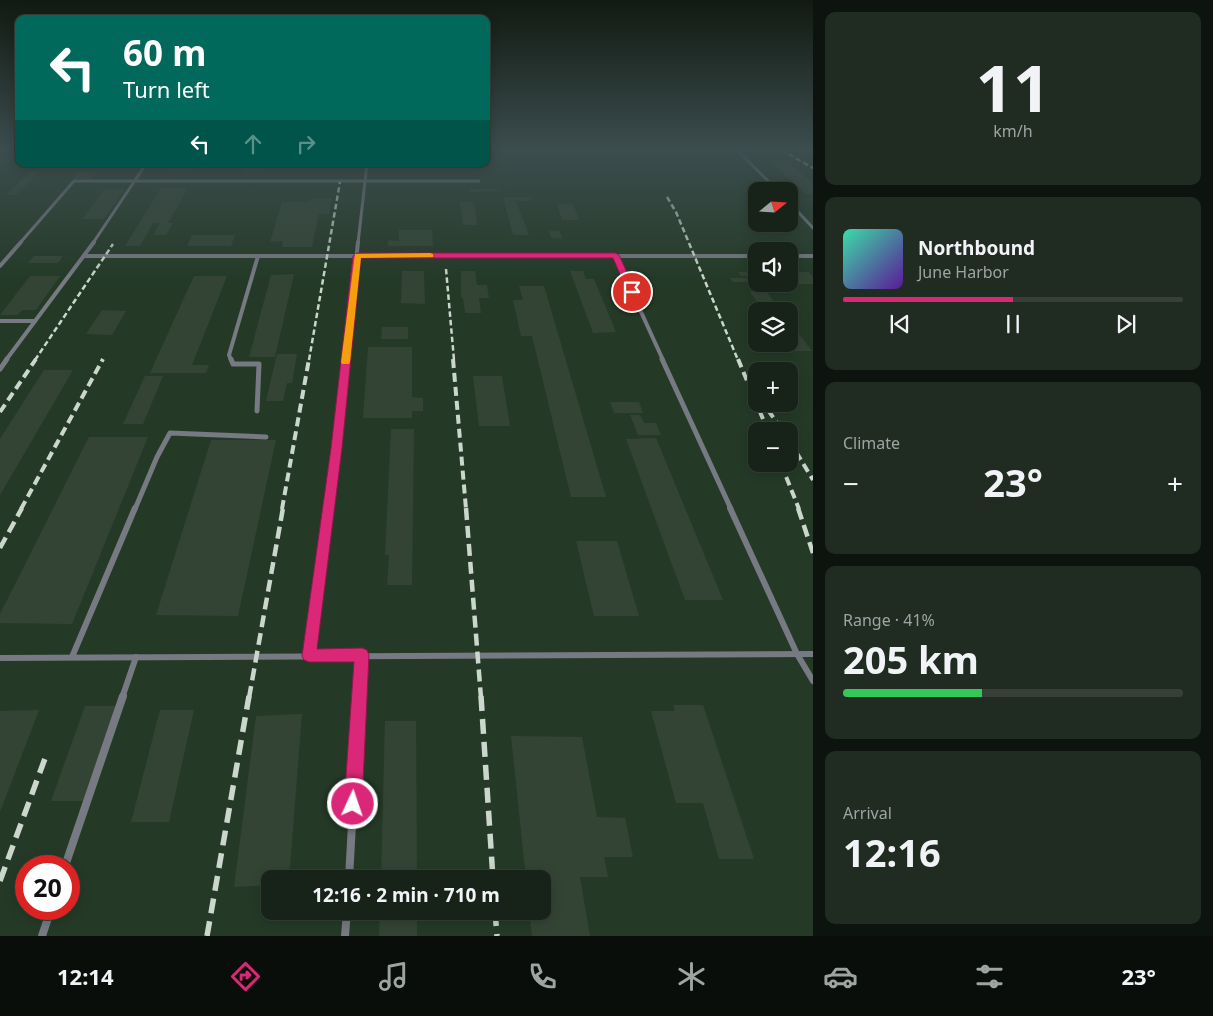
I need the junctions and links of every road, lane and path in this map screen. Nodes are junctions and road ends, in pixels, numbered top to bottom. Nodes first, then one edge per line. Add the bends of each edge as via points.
1 (63, 194) edge
2 (126, 194) edge
3 (363, 194) edge
4 (798, 212) edge
5 (813, 228) edge
6 (615, 255) junction
7 (84, 256) junction
8 (258, 256) junction
9 (357, 256) junction
10 (748, 256) edge
11 (798, 256) edge
12 (813, 256) edge
13 (0, 266) edge
14 (0, 321) edge
15 (34, 321) junction
16 (0, 369) edge
17 (257, 411) dead end
18 (266, 437) dead end
19 (796, 654) junction
20 (813, 654) edge
21 (362, 655) junction
22 (309, 656) junction
23 (72, 657) junction
24 (136, 657) junction
25 (0, 658) edge
26 (813, 681) edge
27 (69, 855) edge
28 (350, 870) edge
29 (47, 920) edge
30 (347, 920) edge
31 (42, 936) edge
32 (346, 936) edge

1 - 13 lane
2 - 7 lane
3 - 9 lane
4 - 5 lane
6 - 9 lane
6 - 10 lane
6 - 19 lane
7 - 8 lane
7 - 15 lane
8 - 9 lane
8 - 17 lane via 230,354 234,364 260,364
9 - 22 lane
11 - 12 lane
14 - 15 lane
15 - 16 lane
18 - 23 lane via 170,433
19 - 20 lane
19 - 21 lane
19 - 26 lane
21 - 22 lane
21 - 28 lane
22 - 24 lane
23 - 24 lane
23 - 25 lane
24 - 27 lane
29 - 31 lane
30 - 32 lane

